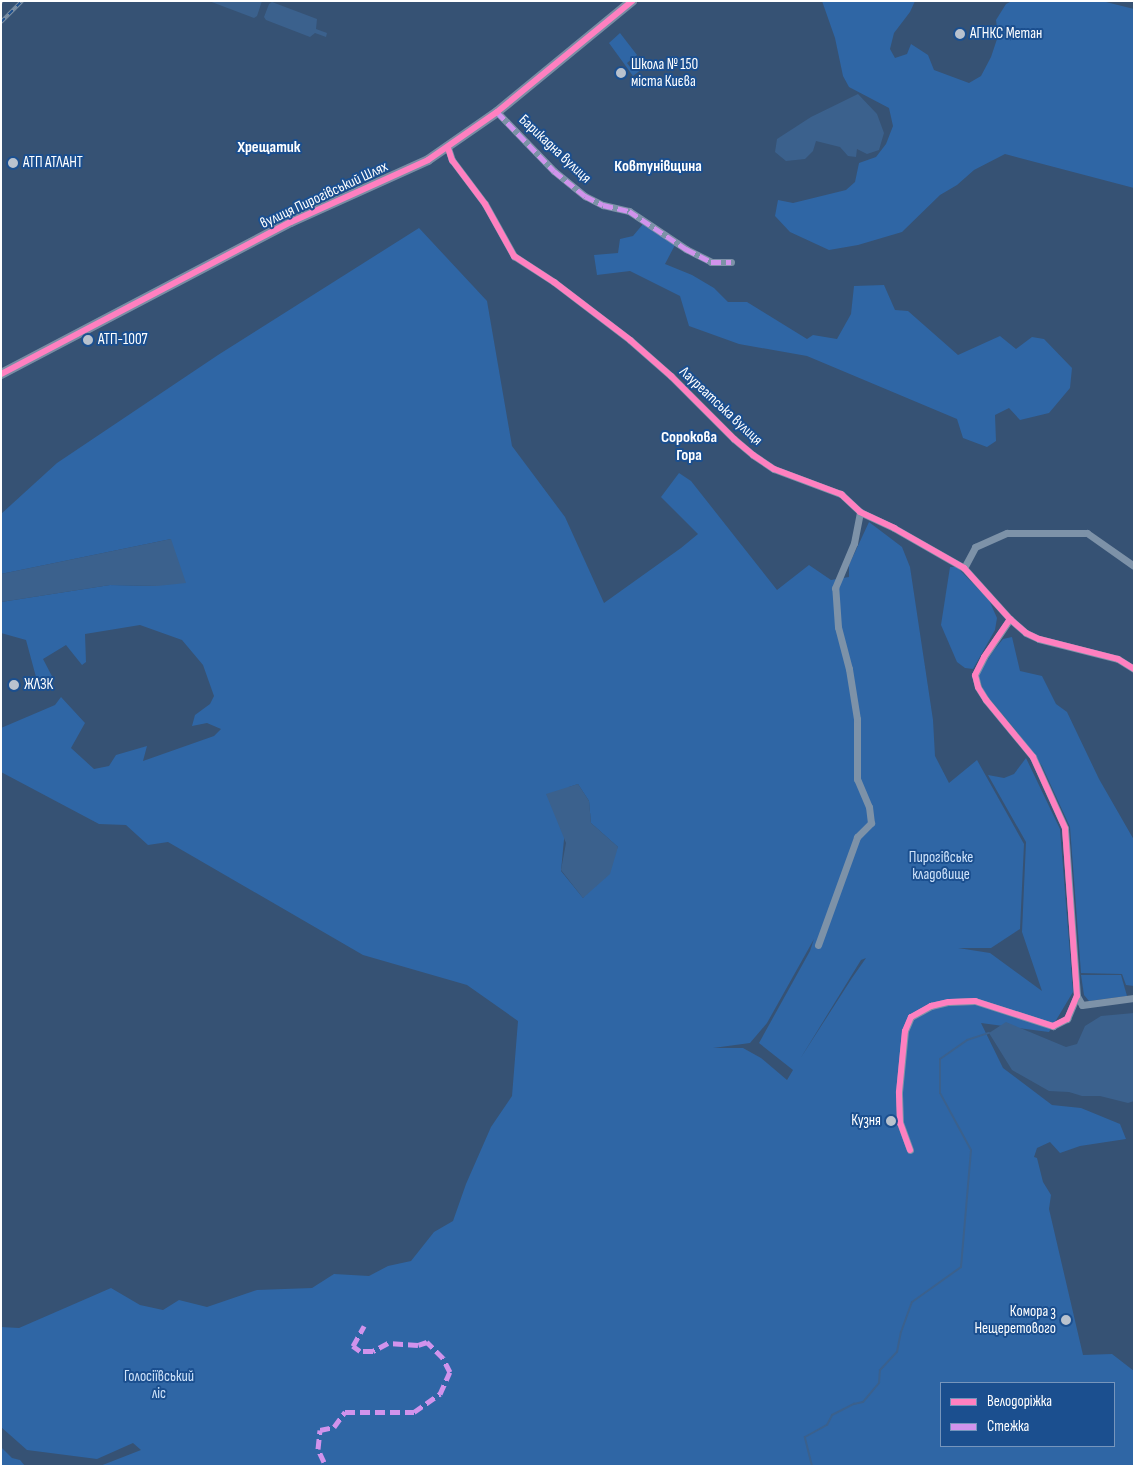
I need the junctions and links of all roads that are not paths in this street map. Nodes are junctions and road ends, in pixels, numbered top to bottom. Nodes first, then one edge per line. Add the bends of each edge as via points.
1 (632, 1) edge
2 (497, 112) junction
3 (448, 148) junction
4 (731, 262) dead end
5 (1, 374) edge
6 (860, 512) junction
7 (1134, 566) edge
8 (964, 568) junction
9 (1010, 619) junction
10 (1134, 669) edge
11 (818, 945) dead end
12 (1077, 996) junction
13 (1134, 998) edge
14 (1082, 1005) junction
15 (1072, 1010) junction
16 (910, 1150) dead end

1 - 2 street, вулиця Пирогівський Шлях
2 - 3 street, вулиця Пирогівський Шлях
2 - 4 street, Барикадна вулиця via 554,171 586,196 603,205 629,211 711,262
3 - 5 street, вулиця Пирогівський Шлях via 292,222
3 - 6 street, Лауреатська вулиця via 452,160 485,204 514,256 630,340 753,455 774,469 841,494
6 - 8 street, Лауреатська вулиця
6 - 11 street via 854,542 835,588 838,627 857,719 856,780 869,807 871,823 857,837
7 - 8 street via 1087,533 1007,533 975,547
8 - 9 street, Лауреатська вулиця
9 - 10 street, Лауреатська вулиця via 1039,639 1118,659
9 - 12 street via 975,675 986,700 1033,758 1065,828
12 - 14 street
12 - 15 street
13 - 14 street
14 - 15 street
15 - 16 street via 1067,1019 1053,1026 975,1001 931,1006 911,1017 905,1031 899,1092 900,1123

